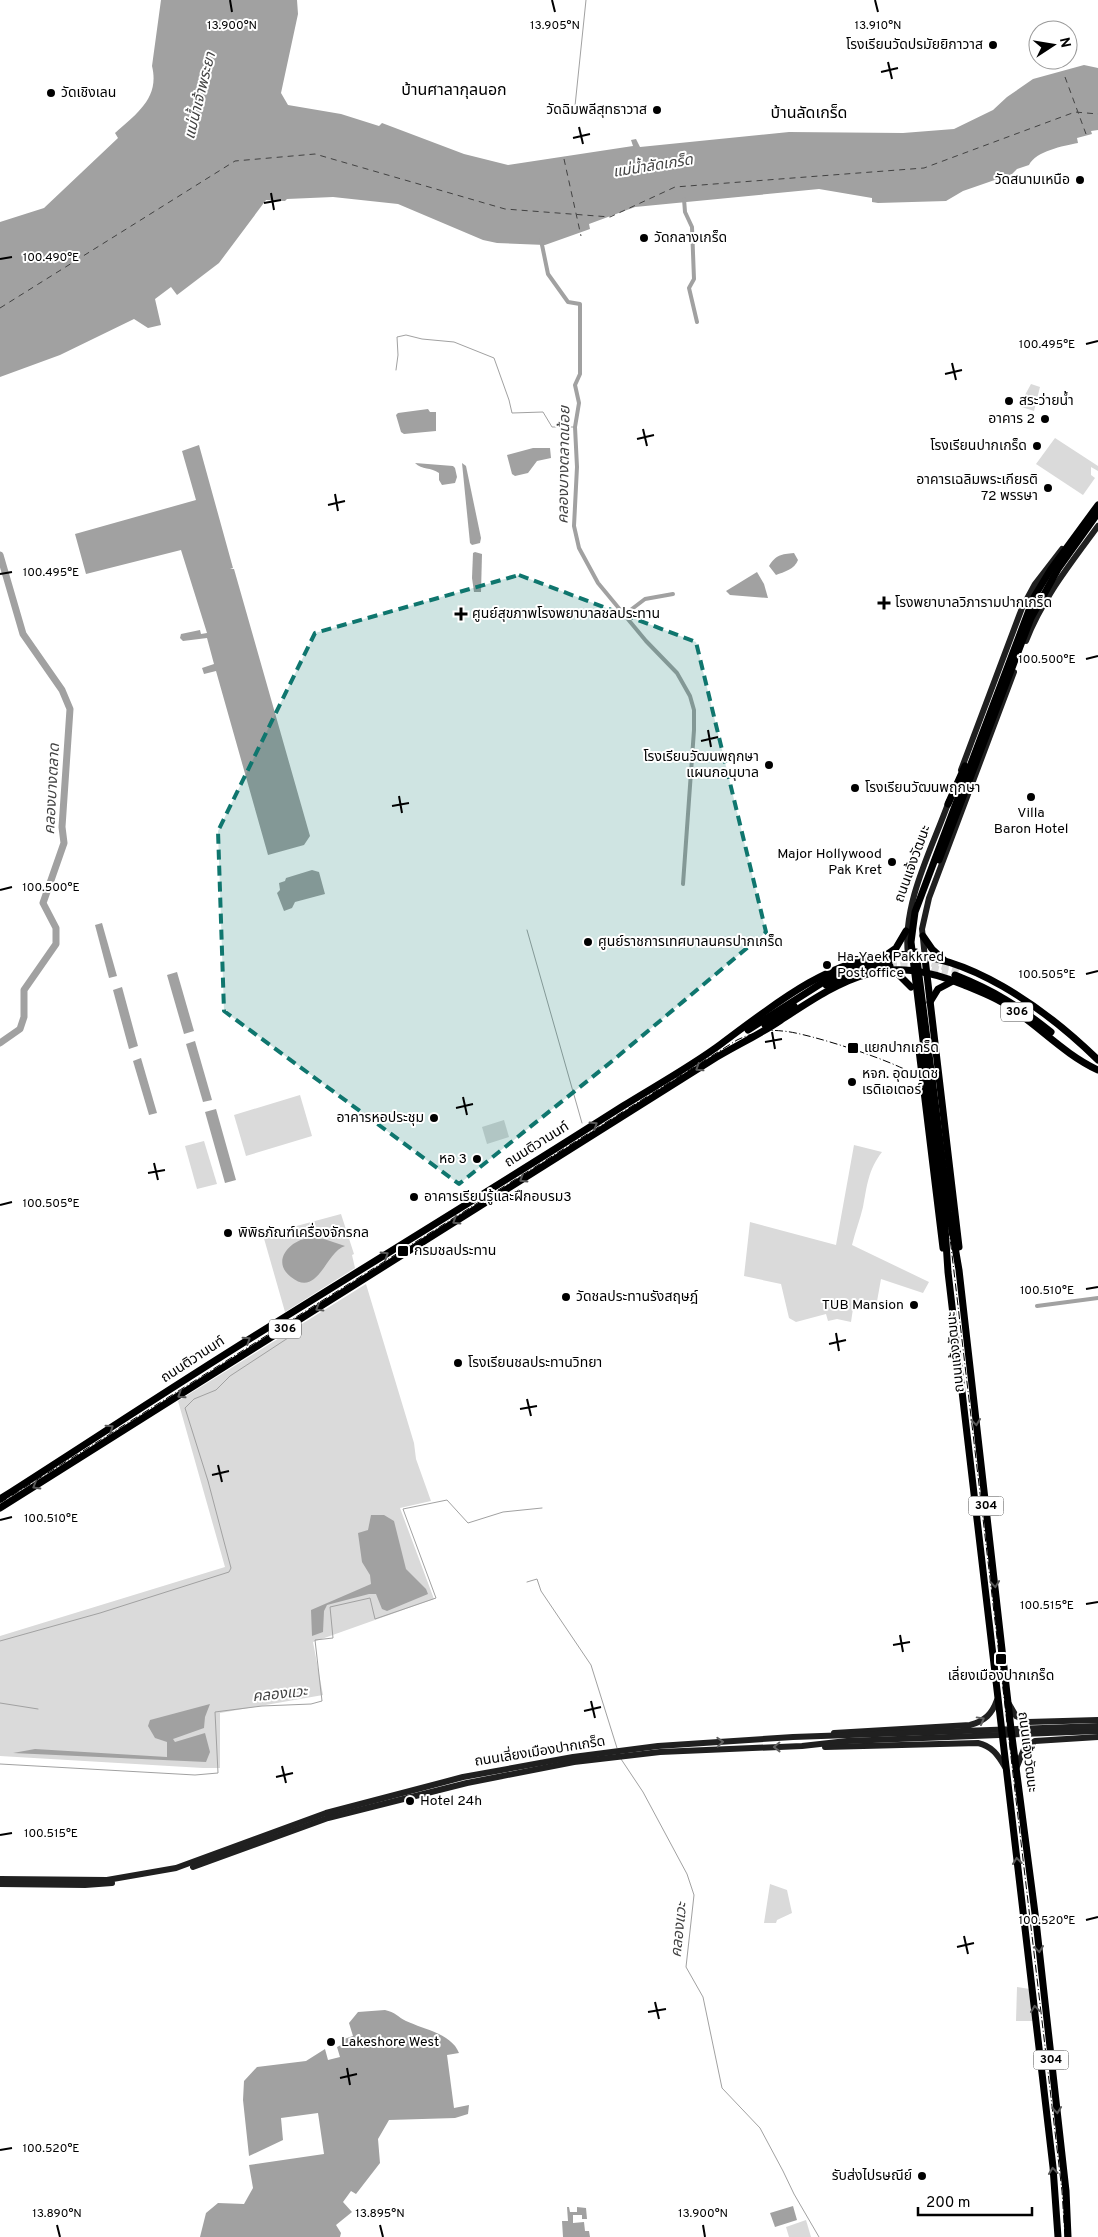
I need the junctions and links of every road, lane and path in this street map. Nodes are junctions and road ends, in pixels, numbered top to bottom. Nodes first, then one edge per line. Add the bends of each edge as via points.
1 (1098, 500) edge
2 (1098, 505) edge
3 (1098, 513) edge
4 (1098, 520) edge
5 (1096, 527) edge
6 (1051, 569) junction
7 (1033, 624) joint
8 (948, 804) junction
9 (920, 880) junction
10 (934, 885) junction
11 (906, 931) junction
12 (923, 936) junction
13 (908, 955) junction
14 (925, 958) junction
15 (946, 961) junction
16 (888, 963) junction
17 (909, 970) junction
18 (926, 972) junction
19 (955, 976) junction
20 (911, 988) junction
21 (930, 1002) junction
22 (935, 1042) junction
23 (919, 1045) junction
24 (1098, 1062) edge
25 (1098, 1070) edge
26 (934, 1110) junction
27 (541, 1158) junction
28 (544, 1166) junction
29 (493, 1188) junction
30 (498, 1195) junction
31 (960, 1270) junction
32 (948, 1272) junction
33 (69, 1454) junction
34 (72, 1464) junction
35 (0, 1499) edge
36 (0, 1508) edge
37 (998, 1700) junction
38 (1008, 1703) junction
39 (1098, 1720) edge
40 (1053, 1721) junction
41 (955, 1725) junction
42 (1098, 1726) edge
43 (1010, 1728) junction
44 (1001, 1729) junction
45 (1098, 1731) edge
46 (793, 1737) junction
47 (895, 1737) junction
48 (1098, 1737) edge
49 (1056, 1739) junction
50 (1002, 1742) junction
51 (1012, 1743) junction
52 (956, 1744) junction
53 (802, 1746) junction
54 (623, 1753) junction
55 (612, 1755) junction
56 (1005, 1767) junction
57 (1016, 1769) junction
58 (0, 1879) edge
59 (0, 1884) edge
60 (1058, 2237) edge
61 (1068, 2237) edge

1 - 8 main road, ถนนแจ้งวัฒนะ via 1026,600
2 - 6 main road, ถนนแจ้งวัฒนะ
3 - 26 main road, ถนนแจ้งวัฒนะ via 1053,576 1030,618 919,914 916,951
4 - 5 main road
5 - 7 main road via 1047,590
6 - 8 main road via 1027,604
6 - 26 main road, ถนนแจ้งวัฒนะ via 1023,624 912,922 911,951
7 - 10 main road, ถนนแจ้งวัฒนะ
8 - 9 main road, ถนนแจ้งวัฒนะ
9 - 10 main road via 925,887
9 - 11 main road, ถนนแจ้งวัฒนะ
10 - 12 main road, ถนนแจ้งวัฒนะ via 923,919
11 - 13 main road, ถนนแจ้งวัฒนะ
11 - 16 main road
12 - 14 main road, ถนนแจ้งวัฒนะ
12 - 15 main road via 932,950
13 - 14 main road, ถนนติวานนท์ / 306
13 - 16 main road, ถนนติวานนท์ / 306
13 - 17 main road, ถนนแจ้งวัฒนะ / 304
14 - 15 main road, ถนนติวานนท์ / 306
14 - 18 main road, ถนนแจ้งวัฒนะ / 304
15 - 24 main road, ถนนติวานนท์ / 306 via 1000,984 1024,999
16 - 17 main road, ถนนติวานนท์ / 306
16 - 20 main road
27 -> 16 main road, ถนนติวานนท์ / 306 via 835,975 856,967
16 -> 28 main road, ถนนติวานนท์ / 306 via 830,988
17 - 18 main road, ถนนติวานนท์ / 306
17 - 20 main road, ถนนแจ้งวัฒนะ / 304
18 - 19 main road, ถนนติวานนท์ / 306
18 - 21 main road, ถนนแจ้งวัฒนะ / 304
19 - 21 main road via 938,989
19 - 24 main road, 306 via 989,983 1021,1002
19 - 25 main road, 306 via 1010,1000
20 - 23 main road, ถนนแจ้งวัฒนะ / 304
21 - 22 main road, ถนนแจ้งวัฒนะ / 304
22 - 23 main road via 925,1038
22 - 31 main road, ถนนแจ้งวัฒนะ / 304
23 - 32 main road, ถนนแจ้งวัฒนะ / 304
26 - 31 main road, ถนนแจ้งวัฒนะ
26 - 32 main road, ถนนแจ้งวัฒนะ
27 - 28 main road
27 - 29 main road, ถนนติวานนท์ / 306
28 -> 30 main road, ถนนติวานนท์ / 306
29 - 30 main road
33 -> 29 main road, ถนนติวานนท์ / 306
30 -> 34 main road, ถนนติวานนท์ / 306
31 -> 38 main road, ถนนแจ้งวัฒนะ / 304
32 - 37 main road, ถนนแจ้งวัฒนะ / 304
33 - 34 main road
33 - 35 main road, ถนนติวานนท์ / 306
34 -> 36 main road, ถนนติวานนท์ / 306
41 -> 37 main road via 981,1722 992,1713
37 - 44 main road, ถนนแจ้งวัฒนะ / 304
38 - 40 main road via 1016,1716 1028,1722
38 - 43 main road, ถนนแจ้งวัฒนะ / 304
39 - 40 main road
40 - 49 main road via 1047,1729 1048,1734
41 - 46 main road
41 - 52 main road via 963,1732
42 - 47 main road, ถนนเลี่ยงเมืองปากเกร็ด
43 - 44 main road via 1005,1734
43 - 51 main road, ถนนแจ้งวัฒนะ / 304
44 - 50 main road, ถนนแจ้งวัฒนะ / 304
45 - 47 main road, ถนนเลี่ยงเมืองปากเกร็ด
46 - 47 main road, ถนนเลี่ยงเมืองปากเกร็ด
54 -> 46 main road, ถนนเลี่ยงเมืองปากเกร็ด via 658,1746
47 - 53 main road, ถนนเลี่ยงเมืองปากเกร็ด
48 - 49 main road
49 - 57 main road via 1035,1741 1024,1749
50 - 51 main road via 1008,1738
50 - 56 main road, ถนนแจ้งวัฒนะ / 304
51 - 57 main road, ถนนแจ้งวัฒนะ / 304
52 - 53 main road
52 - 56 main road via 986,1745 1000,1756
53 -> 54 main road, ถนนเลี่ยงเมืองปากเกร็ด
54 - 55 main road, ถนนเลี่ยงเมืองปากเกร็ด
55 - 58 main road, ถนนเลี่ยงเมืองปากเกร็ด via 521,1766 413,1789 326,1813 176,1868 106,1880
55 - 59 main road, ถนนเลี่ยงเมืองปากเกร็ด via 467,1783 338,1816 178,1872 142,1880 85,1886
60 -> 56 main road, ถนนแจ้งวัฒนะ / 304 via 1053,2166
57 -> 61 main road, ถนนแจ้งวัฒนะ / 304 via 1066,2191

